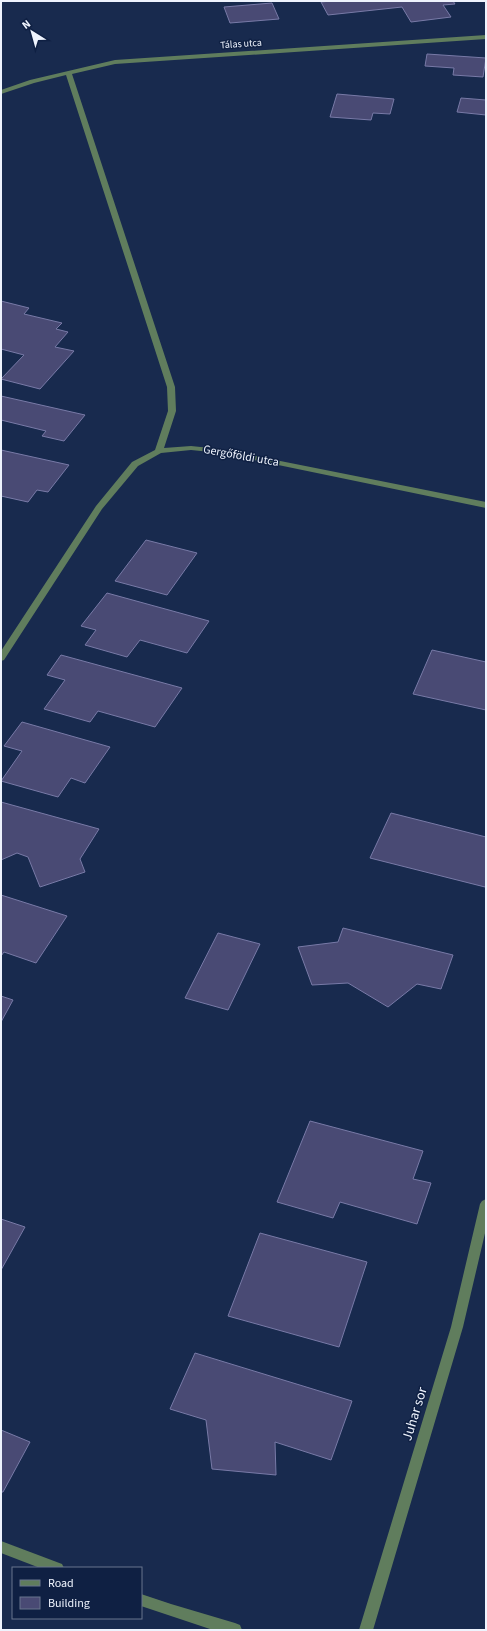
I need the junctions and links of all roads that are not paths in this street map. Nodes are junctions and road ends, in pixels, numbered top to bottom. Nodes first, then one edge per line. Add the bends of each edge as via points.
1 (486, 36) edge
2 (69, 73) junction
3 (1, 92) edge
4 (159, 451) junction
5 (486, 505) edge
6 (1, 658) edge
7 (486, 1204) edge
8 (1, 1547) edge
9 (54, 1567) edge
10 (142, 1600) edge
11 (235, 1630) edge
12 (366, 1630) edge

1 - 2 street, Tálas utca via 115,62
2 - 3 street, Tálas utca via 32,81
2 - 4 street via 171,387 172,411
4 - 5 street, Gergőföldi utca via 191,448 220,451
4 - 6 street, Gergőföldi utca via 135,464 99,508
7 - 12 street, Juhar sor via 457,1327
8 - 9 street
10 - 11 street

